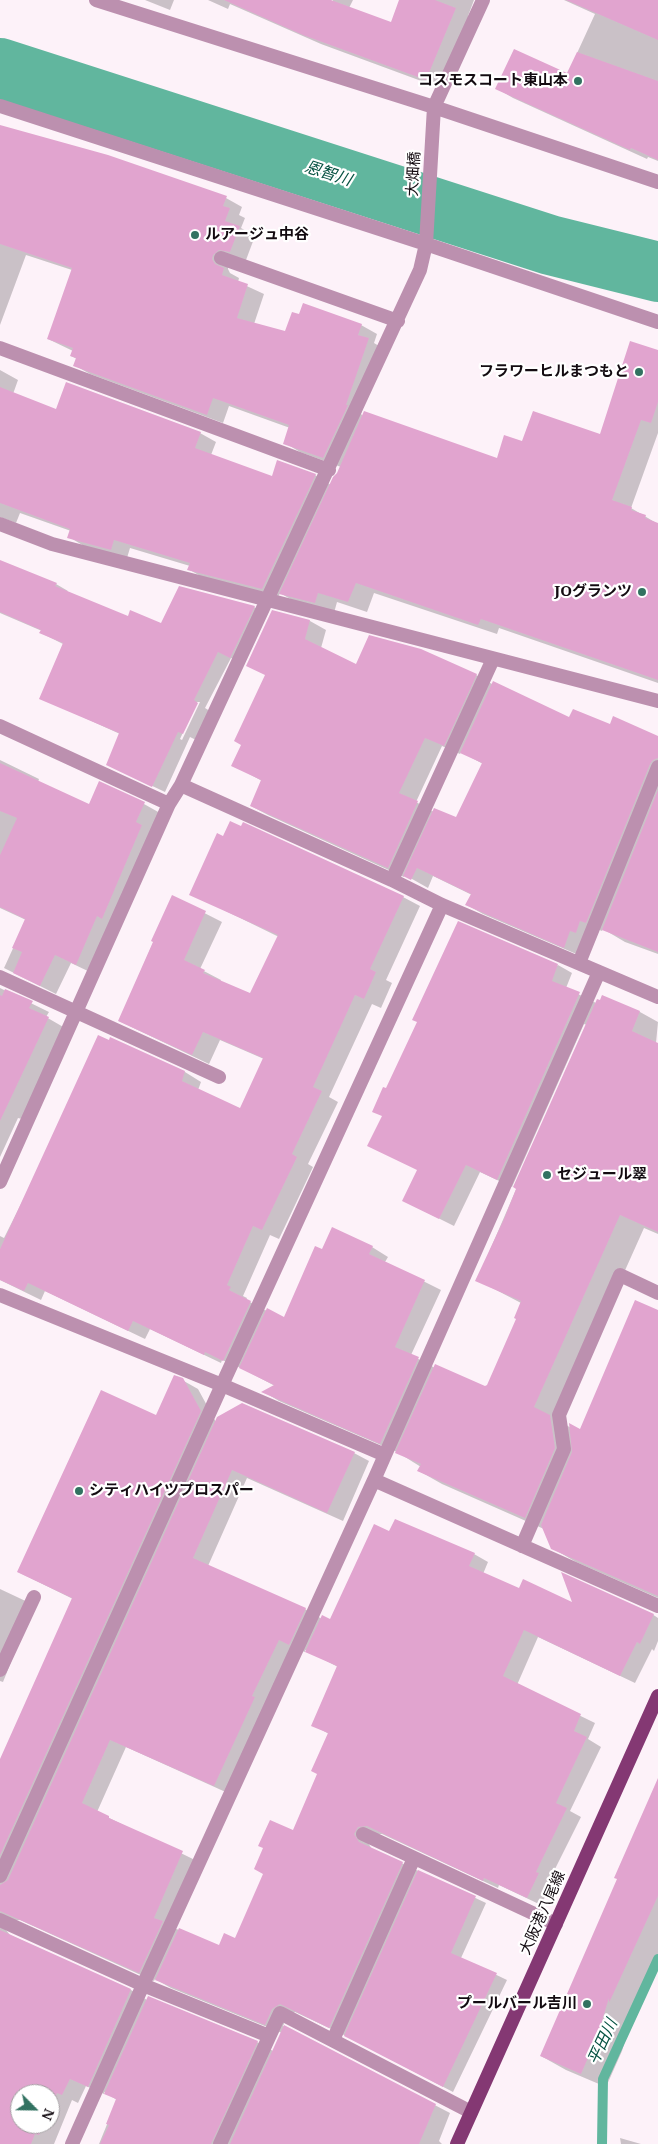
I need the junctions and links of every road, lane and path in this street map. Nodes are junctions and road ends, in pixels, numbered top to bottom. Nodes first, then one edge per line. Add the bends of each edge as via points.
1 (96, 0) edge
2 (483, 0) edge
3 (0, 106) edge
4 (434, 107) junction
5 (658, 182) edge
6 (426, 244) junction
7 (221, 258) dead end
8 (398, 321) junction
9 (658, 322) edge
10 (0, 348) edge
11 (329, 470) junction
12 (0, 524) edge
13 (267, 600) junction
14 (494, 659) junction
15 (658, 701) edge
16 (0, 726) edge
17 (658, 767) edge
18 (181, 785) junction
19 (169, 804) junction
20 (392, 880) junction
21 (442, 905) junction
22 (579, 963) junction
23 (599, 972) junction
24 (0, 977) edge
25 (658, 996) edge
26 (77, 1011) junction
27 (219, 1077) dead end
28 (0, 1182) edge
29 (658, 1293) edge
30 (0, 1296) edge
31 (222, 1385) junction
32 (385, 1455) junction
33 (374, 1480) junction
34 (522, 1546) junction
35 (34, 1596) dead end
36 (658, 1606) edge
37 (0, 1670) edge
38 (658, 1696) edge
39 (363, 1834) dead end
40 (414, 1858) junction
41 (0, 1876) edge
42 (0, 1920) edge
43 (556, 1924) junction
44 (143, 1985) junction
45 (270, 2036) junction
46 (333, 2040) junction
47 (471, 2112) junction
48 (72, 2144) edge
49 (220, 2144) edge
50 (457, 2144) edge

1 - 4 street
2 - 4 street
3 - 6 street
4 - 5 street
4 - 6 street, 大畑橋
6 - 8 street, 大畑橋 via 420,270
6 - 9 street
7 - 8 street
8 - 11 street, 大畑橋
10 - 11 street
11 - 13 street, 大畑橋
12 - 13 street via 52,544
13 - 14 street
13 - 18 street, 大畑橋
14 - 15 street
14 - 20 street
16 - 19 street
17 - 22 street
18 - 19 street, 大畑橋
18 - 20 street
19 - 26 street, 大畑橋
20 - 21 street
21 - 22 street
21 - 31 street
22 - 23 street
23 - 25 street
23 - 32 street
24 - 26 street
26 - 27 street
26 - 28 street, 大畑橋
29 - 34 street via 620,1275 559,1415 564,1449
30 - 31 street
31 - 32 street
31 - 41 street
32 - 33 street
33 - 34 street
33 - 44 street
34 - 36 street
35 - 37 street
38 - 43 main road, 大阪港八尾線
39 - 40 street
40 - 43 street
40 - 46 street
42 - 44 street
43 - 47 main road, 大阪港八尾線
44 - 45 street
44 - 48 street
45 - 46 street via 280,2013
45 - 49 street
46 - 47 street
47 - 50 main road, 大阪港八尾線

